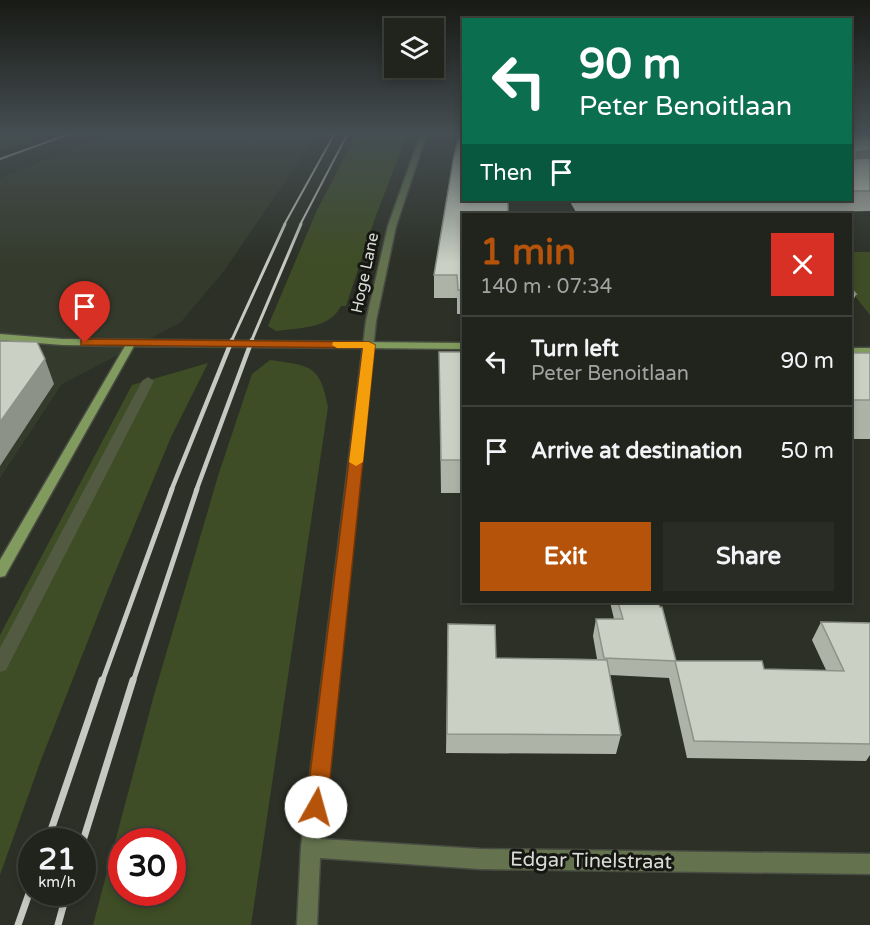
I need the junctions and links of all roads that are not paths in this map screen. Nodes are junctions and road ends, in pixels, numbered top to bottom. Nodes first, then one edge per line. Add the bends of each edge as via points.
1 (408, 176) edge
2 (0, 337) edge
3 (131, 344) junction
4 (369, 345) junction
5 (462, 346) edge
6 (852, 351) edge
7 (870, 351) edge
8 (0, 572) edge
9 (311, 848) junction
10 (870, 864) edge
11 (307, 925) edge

1 - 4 street, Hoge Lane via 381,263
2 - 3 street
3 - 4 street
3 - 8 street
4 - 5 street
4 - 9 street, Hoge Lane
6 - 7 street
9 - 10 street, Edgar Tinelstraat via 480,859
9 - 11 street, Hoge Lane

